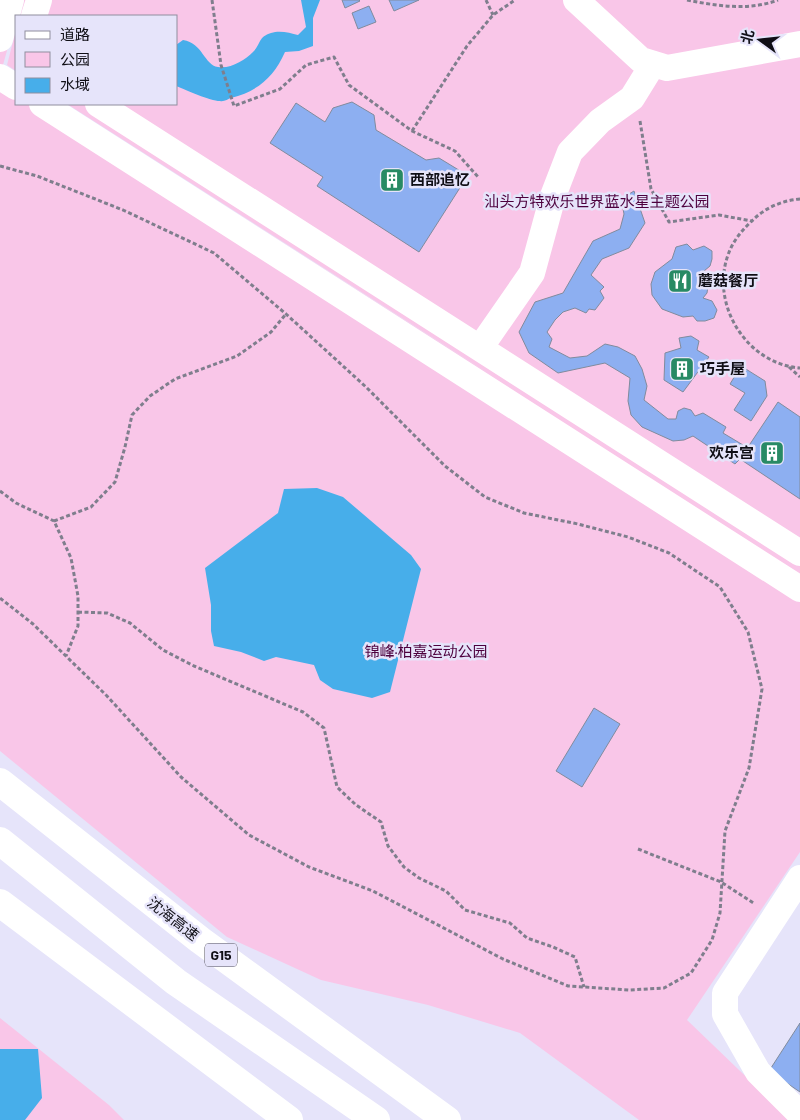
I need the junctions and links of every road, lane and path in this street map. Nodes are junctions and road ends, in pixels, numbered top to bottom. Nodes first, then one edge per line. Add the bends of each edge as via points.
1 (11, 0) edge
2 (39, 0) edge
3 (212, 0) edge
4 (486, 0) edge
5 (515, 0) edge
6 (576, 0) edge
7 (687, 0) edge
8 (778, 0) edge
9 (493, 14) junction
10 (34, 15) edge
11 (0, 39) edge
12 (800, 44) edge
13 (653, 64) junction
14 (0, 77) edge
15 (15, 86) edge
16 (632, 98) junction
17 (44, 105) edge
18 (100, 105) edge
19 (412, 130) junction
20 (0, 166) edge
21 (480, 178) dead end
22 (800, 199) edge
23 (752, 220) junction
24 (286, 314) junction
25 (480, 348) junction
26 (788, 367) junction
27 (800, 368) edge
28 (800, 377) edge
29 (0, 491) edge
30 (54, 521) junction
31 (800, 553) edge
32 (800, 589) edge
33 (0, 598) edge
34 (78, 612) junction
35 (66, 656) junction
36 (0, 782) edge
37 (0, 841) edge
38 (638, 849) dead end
39 (800, 878) edge
40 (720, 882) junction
41 (0, 903) edge
42 (775, 917) junction
43 (584, 987) junction
44 (800, 1114) edge
45 (289, 1120) edge
46 (376, 1120) edge
47 (447, 1120) edge

1 - 11 street
2 - 10 street
3 - 19 path via 221,65 234,106 280,89 306,64 334,57 350,85
4 - 9 path
5 - 9 path
6 - 13 street via 641,60
7 - 8 path via 732,7
9 - 19 path via 467,46
12 - 13 street via 667,68
13 - 16 street
14 - 15 street
16 - 23 path via 639,112 652,189 669,222 719,216
16 - 25 street via 600,121 570,152 553,196 532,273
17 - 32 street
18 - 25 street
19 - 21 path via 455,151
20 - 24 path via 36,176 122,210 214,253
22 - 23 path via 790,199 763,211
23 - 26 path via 742,230 728,255 723,283 728,312 742,337 763,356
24 - 30 path via 271,332 237,356 175,379 150,396 132,415 115,482 91,507
24 - 40 path via 366,387 445,466 485,497 524,513 628,537 669,553 720,587 748,632 762,689 750,768 725,831
25 - 31 street
26 - 27 path
26 - 28 path
29 - 30 path via 16,503
30 - 34 path via 72,558
33 - 35 path
34 - 35 path via 78,626
34 - 43 path via 108,613 130,623 163,650 194,666 303,712 324,728 337,787 381,822 388,846 404,867 446,891 465,910 510,923 527,938 575,958
35 - 43 path via 181,777 249,835 308,867 373,891 503,959 568,986
36 - 47 highway, 沈海高速 / G15 via 200,940
37 - 46 highway via 176,982
38 - 40 path
39 - 42 street
40 - 42 path
40 - 43 path via 720,912 712,940 691,973 664,988
41 - 45 highway
42 - 44 street via 725,993 725,1014 758,1072

